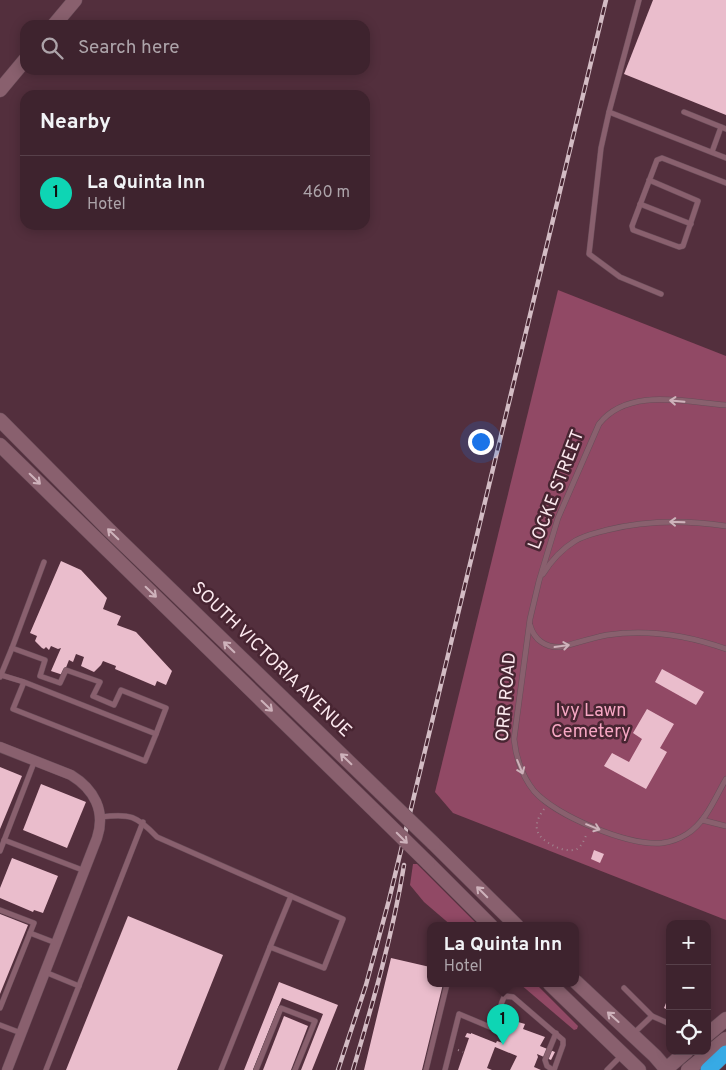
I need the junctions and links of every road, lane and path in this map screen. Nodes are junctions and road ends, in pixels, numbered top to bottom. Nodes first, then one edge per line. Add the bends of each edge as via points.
1 (75, 0) edge
2 (639, 0) edge
3 (58, 20) edge
4 (20, 66) edge
5 (0, 90) edge
6 (608, 112) junction
7 (684, 112) dead end
8 (724, 128) edge
9 (712, 152) junction
10 (726, 158) edge
11 (649, 180) junction
12 (726, 183) edge
13 (640, 204) junction
14 (691, 224) junction
15 (660, 294) dead end
16 (726, 405) edge
17 (0, 420) edge
18 (0, 445) edge
19 (726, 526) edge
20 (44, 562) dead end
21 (539, 581) junction
22 (530, 619) junction
23 (12, 648) junction
24 (726, 649) edge
25 (0, 676) edge
26 (24, 682) junction
27 (156, 734) junction
28 (0, 747) edge
29 (35, 760) junction
30 (726, 779) edge
31 (549, 804) junction
32 (100, 817) junction
33 (702, 820) junction
34 (143, 822) junction
35 (590, 826) junction
36 (726, 826) edge
37 (4, 840) junction
38 (0, 851) edge
39 (85, 869) junction
40 (291, 896) junction
41 (0, 910) edge
42 (487, 922) edge
43 (513, 922) edge
44 (30, 933) junction
45 (56, 943) junction
46 (270, 947) junction
47 (45, 972) junction
48 (579, 985) edge
49 (78, 986) junction
50 (446, 987) edge
51 (553, 987) edge
52 (624, 988) dead end
53 (0, 1008) edge
54 (652, 1016) junction
55 (726, 1019) edge
56 (666, 1022) edge
57 (0, 1025) edge
58 (711, 1031) edge
59 (22, 1033) junction
60 (556, 1033) junction
61 (632, 1035) junction
62 (724, 1046) edge
63 (623, 1055) junction
64 (683, 1055) edge
65 (7, 1070) edge
66 (46, 1070) edge
67 (221, 1070) edge
68 (256, 1070) edge
69 (295, 1070) edge
70 (426, 1070) edge
71 (446, 1070) edge
72 (553, 1070) edge
73 (607, 1070) edge
74 (639, 1070) edge
75 (666, 1070) edge
76 (688, 1070) edge
77 (703, 1070) edge
78 (708, 1070) edge

1 - 3 main road
2 - 6 lane
4 - 5 main road
6 - 9 lane
6 - 15 lane via 589,254 620,277
7 - 8 lane
8 - 9 lane
9 - 10 lane
11 - 12 lane via 657,160 662,158
11 - 13 lane
11 - 14 lane via 697,199
13 - 14 lane
13 - 14 lane via 633,230 681,247
16 -> 21 lane, LOCKE STREET via 640,400 622,405 606,415 598,424 558,518
43 -> 17 main road, SOUTH VICTORIA AVENUE, bridge
18 -> 42 main road, SOUTH VICTORIA AVENUE, bridge
19 -> 21 lane via 644,523 590,534 561,551
20 - 23 lane
21 - 22 lane, ORR ROAD
22 -> 24 lane via 536,637 552,647 606,635 655,633
22 -> 31 lane, ORR ROAD via 514,739 524,776
23 - 25 lane
23 - 27 lane via 45,660 40,676 60,683 66,670 100,682 93,696 114,705 121,690 166,708
25 - 26 lane
26 - 27 lane
26 - 27 lane via 13,709 145,761
28 - 29 street
29 - 32 street via 81,781 96,799
29 - 37 lane
30 - 33 lane, ORR ROAD
31 - 35 lane, ORR ROAD
31 - 35 path via 538,819 538,834 542,840 559,848 574,850 580,846
32 - 34 lane via 122,814
32 - 39 street via 100,831
35 -> 33 lane, ORR ROAD via 625,838 662,843 681,837
33 - 36 lane
34 - 40 lane via 157,837
34 - 49 lane
37 - 38 lane
37 - 39 lane
39 - 45 street
40 - 46 lane
40 - 46 lane via 343,919 324,968
41 - 44 lane via 34,923
44 - 45 lane
44 - 53 lane
45 - 47 street
46 - 67 lane
47 - 49 lane
47 - 59 street
61 -> 48 main road
49 - 66 lane
50 - 70 lane
51 - 63 main road
52 - 54 lane
54 - 56 lane
54 - 61 lane
55 - 58 main road
57 - 59 lane
59 - 65 street
60 - 71 lane via 513,997 505,996 494,1026 459,1014
60 - 72 lane via 564,1045
60 - 72 lane via 545,1060
61 - 75 main road
62 - 76 main road
62 - 77 main road
62 - 78 highway
63 - 73 lane
63 - 74 main road
64 - 75 main road
68 - 69 lane via 281,1008 315,1021

